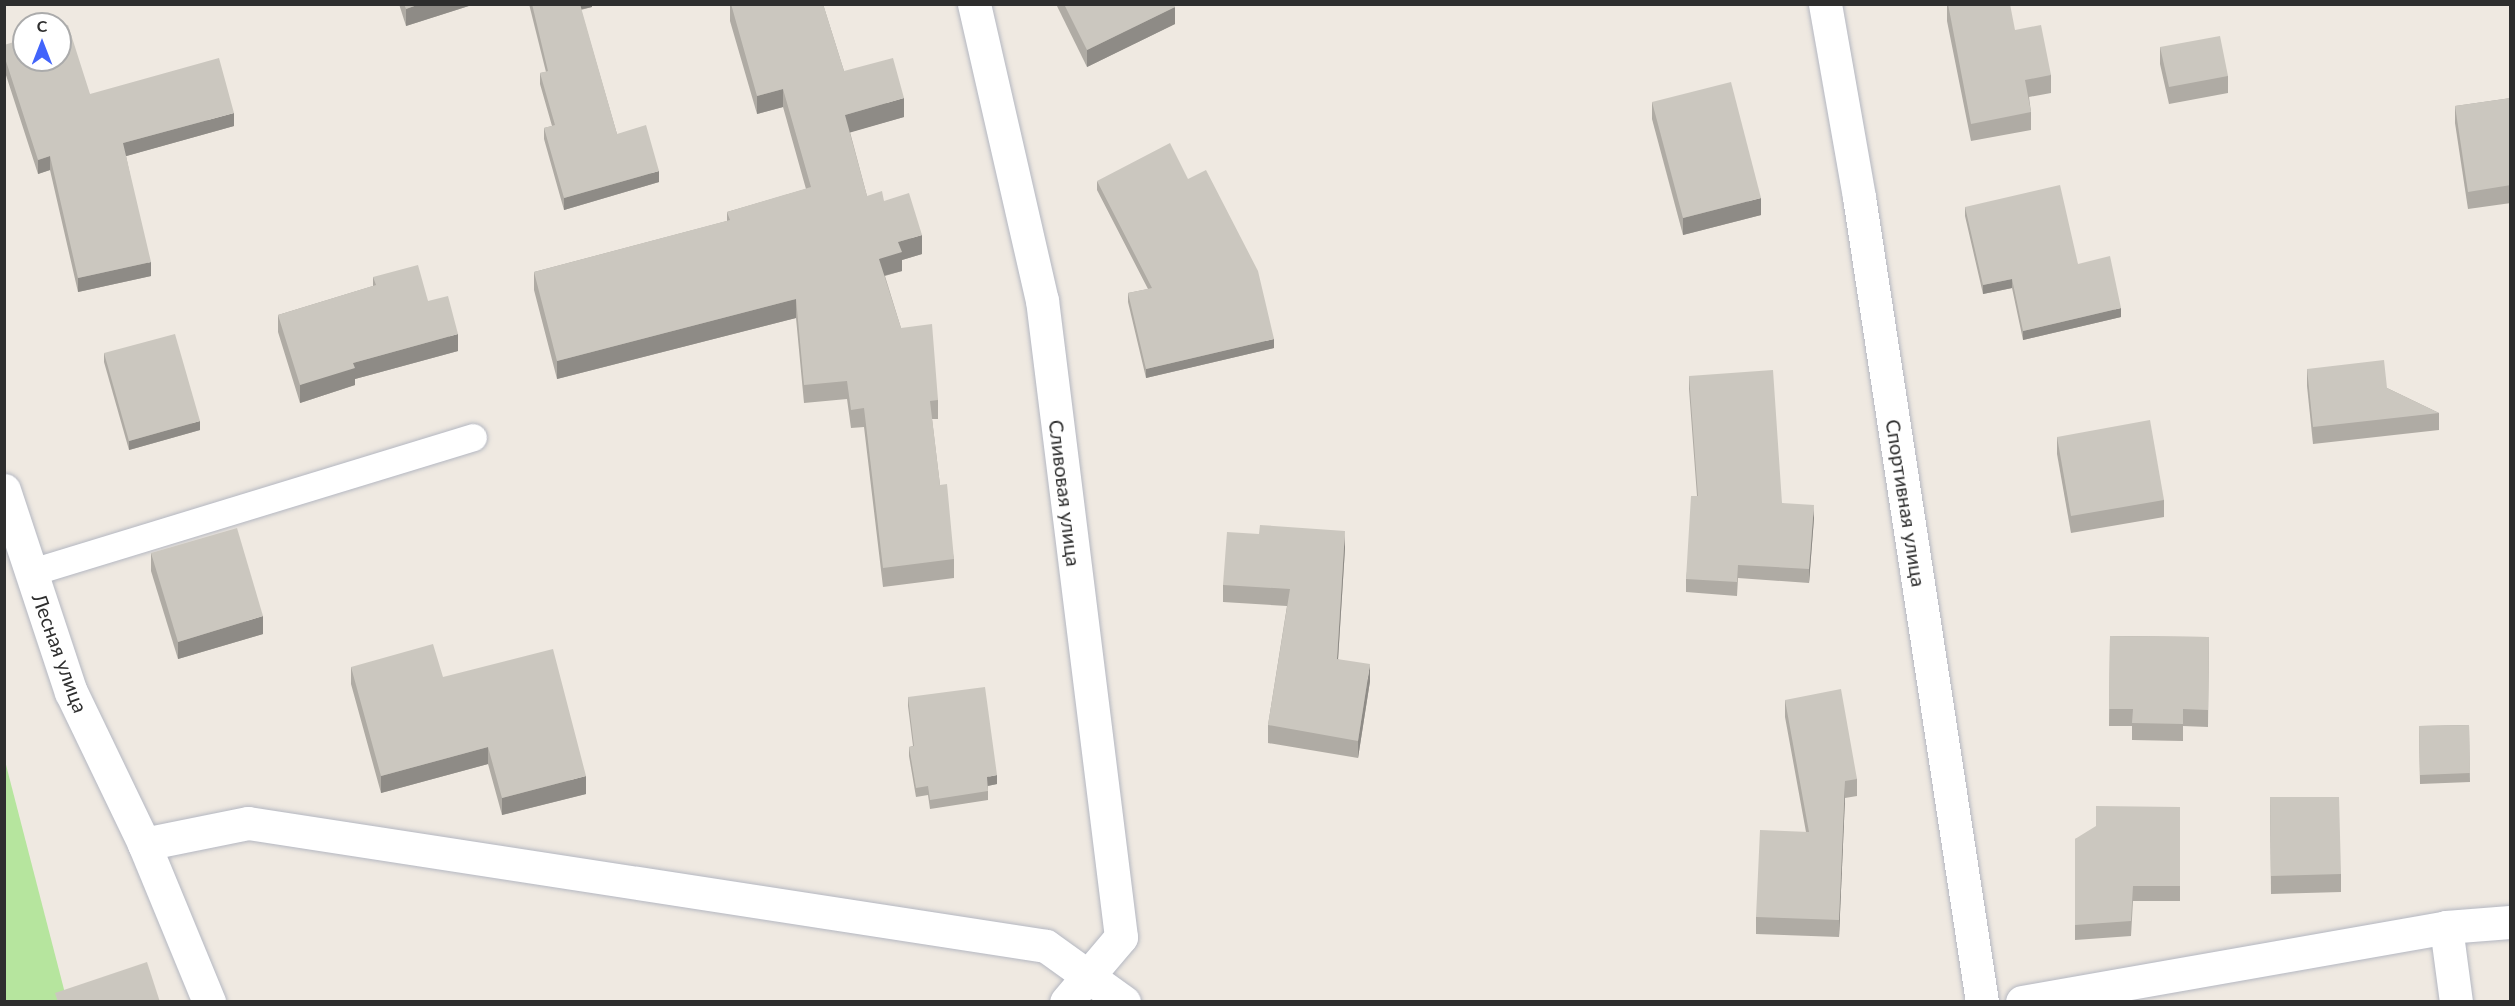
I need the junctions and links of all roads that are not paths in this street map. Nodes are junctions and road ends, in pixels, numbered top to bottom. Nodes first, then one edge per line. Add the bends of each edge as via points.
1 (974, 4) edge
2 (1825, 4) edge
3 (473, 436) dead end
4 (4, 490) edge
5 (32, 572) junction
6 (144, 844) junction
7 (2511, 922) edge
8 (2446, 927) junction
9 (1089, 975) junction
10 (209, 1002) edge
11 (1066, 1002) edge
12 (1124, 1002) edge
13 (1982, 1002) edge
14 (2022, 1002) edge
15 (2456, 1002) edge

1 - 9 street, Сливовая улица via 1041,300 1121,937
2 - 13 street, Спортивная улица
3 - 5 lane
4 - 5 street, Лесная улица
5 - 6 street, Лесная улица via 71,692
6 - 9 street via 248,823 1046,946
6 - 10 street, Лесная улица
7 - 8 street
8 - 14 street
8 - 15 street
9 - 11 street, Сливовая улица
9 - 12 street

